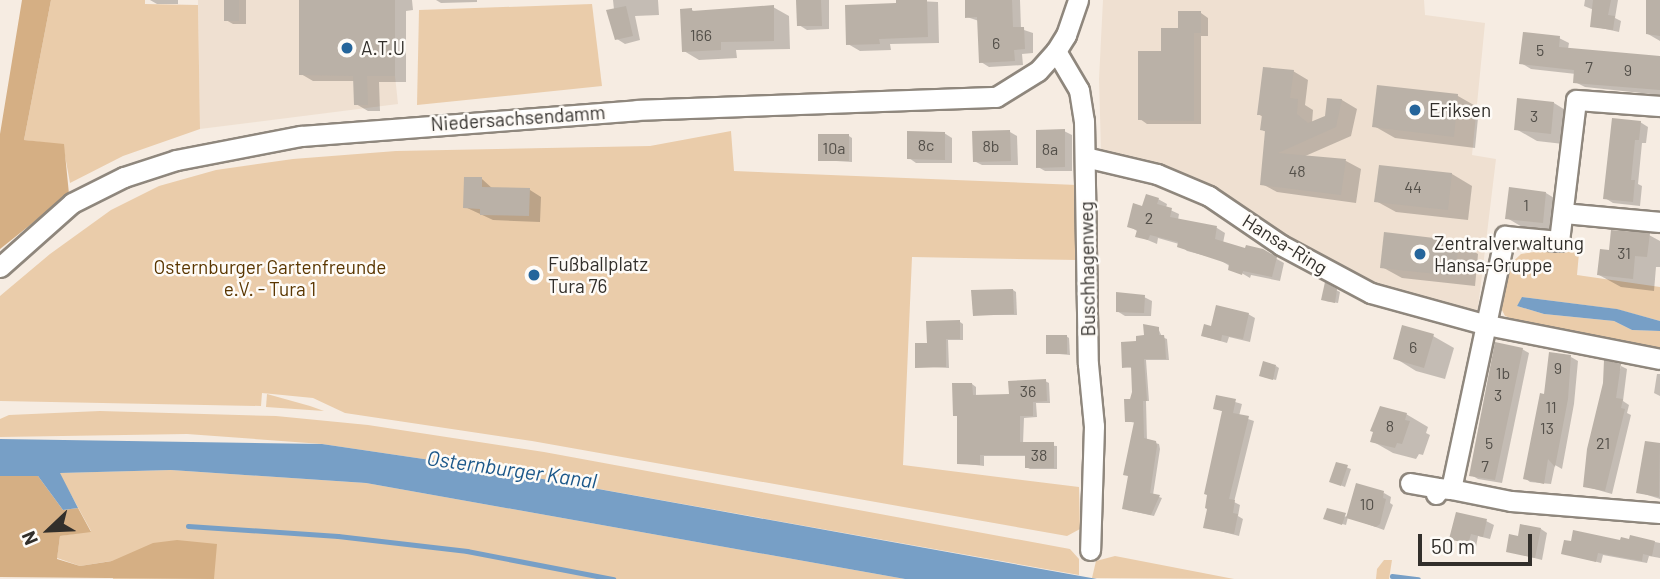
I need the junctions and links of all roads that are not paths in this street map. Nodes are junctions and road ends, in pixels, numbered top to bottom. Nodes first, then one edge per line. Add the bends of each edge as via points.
1 (1078, 0) edge
2 (1056, 51) junction
3 (1660, 106) edge
4 (1086, 158) junction
5 (1563, 213) junction
6 (1660, 222) edge
7 (0, 267) edge
8 (1487, 325) junction
9 (1660, 359) edge
10 (1410, 483) dead end
11 (1442, 490) junction
12 (1660, 513) edge
13 (1090, 550) dead end

1 - 2 street
2 - 4 street, Buschhagenweg via 1079,90
2 - 7 street, Niedersachsendamm via 1023,81 996,97 981,99 637,110 412,125 301,135 176,160 124,177 72,204
3 - 5 street via 1576,100
4 - 8 street, Hansa-Ring via 1157,174 1209,196 1281,244 1371,293
4 - 13 street, Buschhagenweg via 1088,364 1094,426
5 - 6 street
5 - 8 street via 1559,242 1505,236
8 - 9 street, Hansa-Ring
8 - 11 street
10 - 11 street
11 - 12 street via 1511,501

